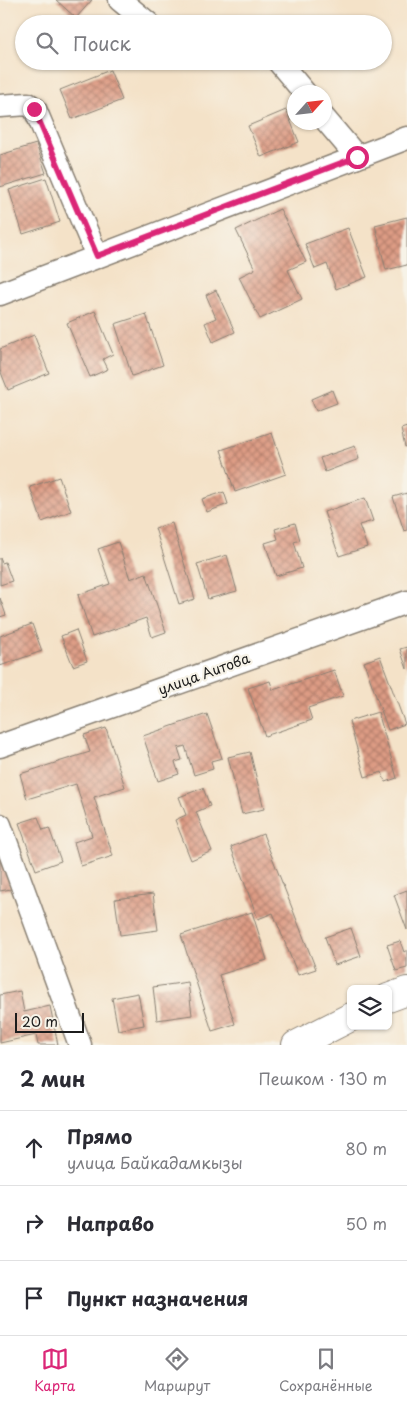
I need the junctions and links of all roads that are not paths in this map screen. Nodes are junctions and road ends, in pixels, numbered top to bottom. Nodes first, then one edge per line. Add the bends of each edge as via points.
1 (120, 0) edge
2 (138, 15) edge
3 (286, 70) edge
4 (298, 85) edge
5 (0, 106) edge
6 (332, 127) edge
7 (407, 138) edge
8 (357, 157) junction
9 (97, 256) junction
10 (0, 294) edge
11 (407, 602) edge
12 (0, 746) edge
13 (0, 825) edge
14 (407, 990) edge
15 (392, 996) edge
16 (347, 1019) edge
17 (80, 1045) edge
18 (296, 1045) edge

1 - 2 street
3 - 4 street
5 - 9 street via 28,104 34,109
6 - 8 street
7 - 8 street
8 - 9 street
9 - 10 street
11 - 12 street, улица Аитова
13 - 17 street
14 - 15 main road
16 - 18 main road

